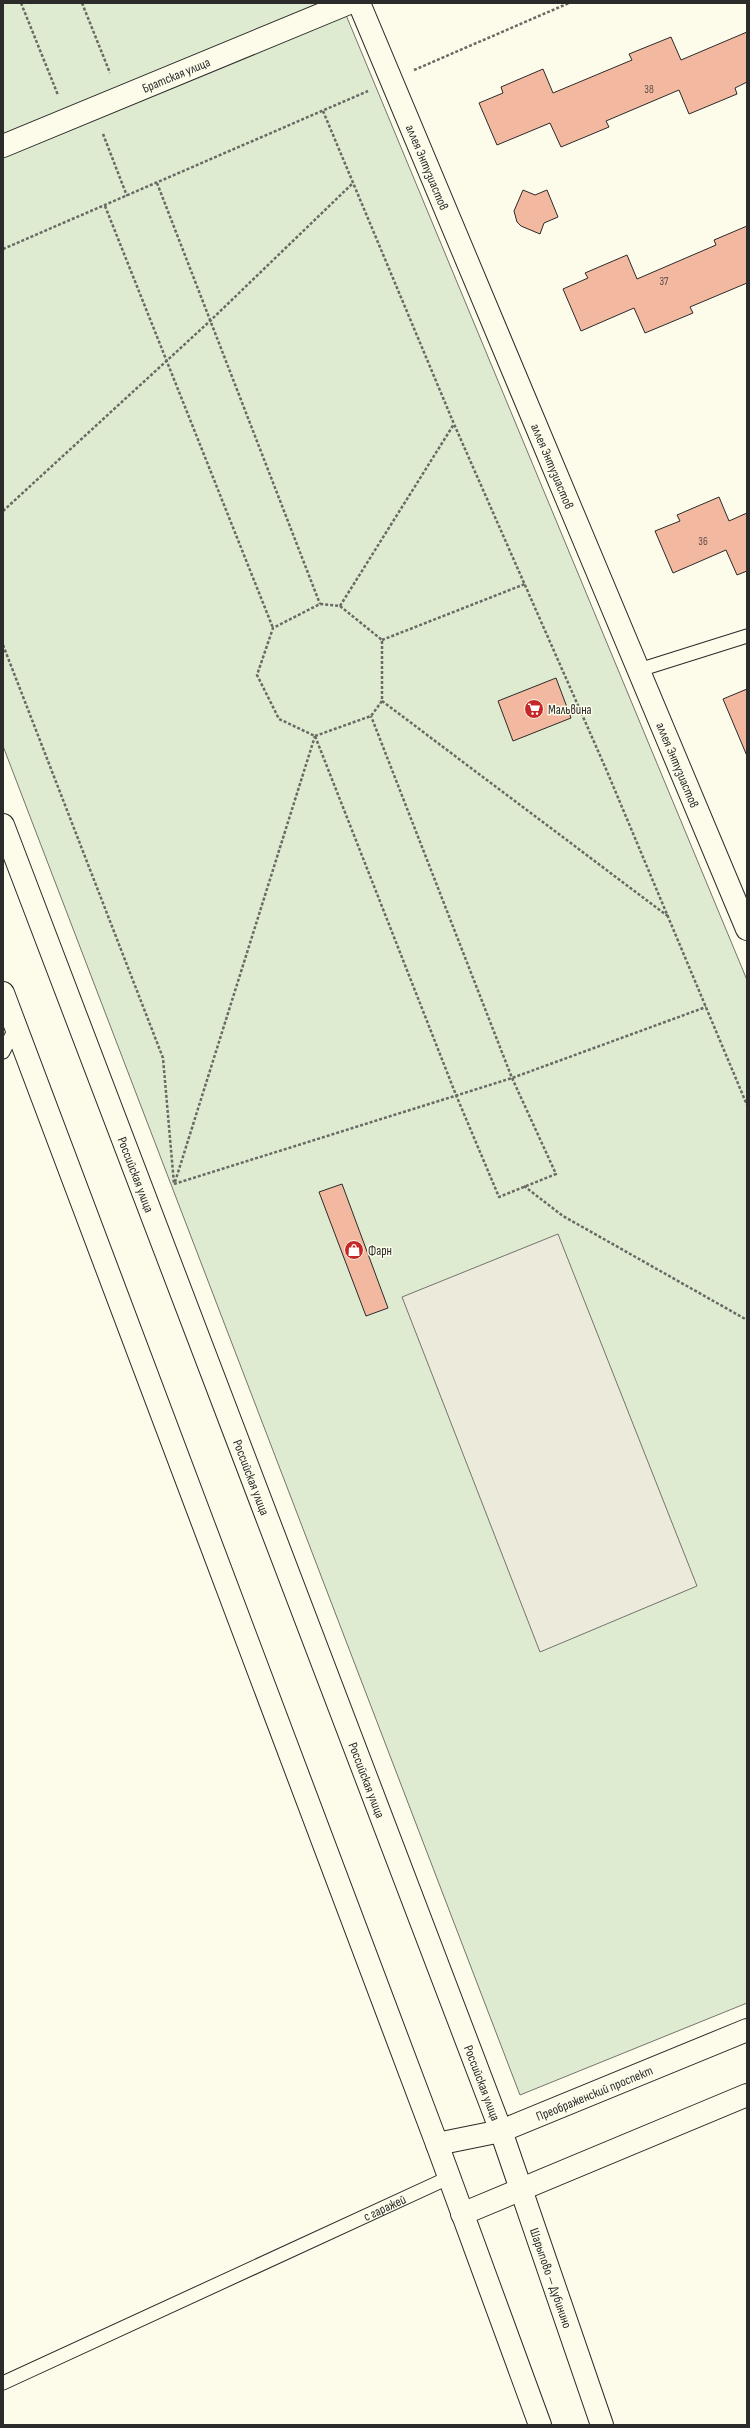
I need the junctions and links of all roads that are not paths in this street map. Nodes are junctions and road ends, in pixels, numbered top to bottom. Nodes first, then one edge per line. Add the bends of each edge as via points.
1 (349, 3) edge
2 (359, 3) edge
3 (3, 146) edge
4 (747, 636) edge
5 (639, 670) junction
6 (3, 825) edge
7 (747, 929) edge
8 (3, 993) edge
9 (16, 1027) junction
10 (3, 1052) edge
11 (747, 2030) edge
12 (747, 2095) edge
13 (500, 2130) junction
14 (437, 2144) junction
15 (448, 2178) junction
16 (522, 2190) junction
17 (462, 2214) junction
18 (3, 2384) edge
19 (540, 2425) edge
20 (602, 2425) edge

1 - 3 main road, Братская улица
2 - 5 main road, аллея Энтузиастов
4 - 5 lane
5 - 7 main road, аллея Энтузиастов
6 - 13 main road, Российская улица
8 - 9 main road
9 - 10 lane
9 - 14 main road
11 - 13 main road, Преображенский проспект
12 - 16 main road
13 - 14 main road, Преображенский проспект
13 - 16 main road, Шарыпово — Дубинино
14 - 15 main road
15 - 17 main road
15 - 18 lane, с гаражей via 320,2235
16 - 17 main road
16 - 20 main road, Шарыпово — Дубинино
17 - 19 main road

